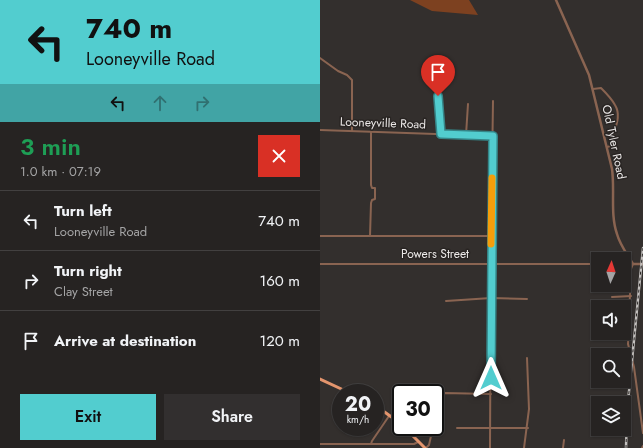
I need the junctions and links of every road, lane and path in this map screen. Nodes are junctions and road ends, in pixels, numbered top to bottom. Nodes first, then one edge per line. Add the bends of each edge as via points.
1 (556, 0) edge
2 (320, 58) edge
3 (593, 89) junction
4 (438, 96) dead end
5 (493, 101) dead end
6 (468, 104) dead end
7 (320, 130) edge
8 (352, 131) junction
9 (371, 132) junction
10 (441, 134) junction
11 (466, 135) junction
12 (493, 136) junction
13 (607, 148) junction
14 (320, 236) edge
15 (370, 236) junction
16 (491, 236) junction
17 (320, 264) edge
18 (491, 264) junction
19 (591, 264) edge
20 (633, 264) junction
21 (643, 264) edge
22 (631, 296) junction
23 (612, 297) dead end
24 (491, 298) junction
25 (527, 299) dead end
26 (446, 301) dead end
27 (527, 358) dead end
28 (320, 379) edge
29 (332, 385) edge
30 (444, 393) edge
31 (491, 394) junction
32 (384, 411) edge
33 (390, 415) joint
34 (457, 428) dead end
35 (490, 428) junction
36 (528, 428) junction
37 (643, 433) edge
38 (413, 436) edge
39 (431, 436) edge
40 (564, 440) dead end
41 (419, 442) junction
42 (320, 444) edge
43 (341, 444) junction
44 (371, 444) junction
45 (341, 448) edge
46 (426, 448) edge
47 (490, 448) edge
48 (524, 448) edge
49 (564, 448) edge

1 - 3 street, Old Tyler Road
2 - 8 street via 352,80
3 - 13 street, Old Tyler Road
3 - 13 street via 601,88 618,111 611,146
4 - 10 street
5 - 12 street
6 - 11 street
7 - 8 street, Looneyville Road
8 - 9 street, Looneyville Road
9 - 10 street, Looneyville Road
9 - 15 street via 371,185 375,188 375,199 371,202
10 - 11 street, Looneyville Road
11 - 12 street, Looneyville Road
12 - 16 street
13 - 20 street, Old Tyler Road via 614,182 615,229
14 - 15 street
15 - 16 street
16 - 18 street
17 - 18 street, Powers Street
18 - 19 street, Powers Street
18 - 24 street
20 - 21 street
20 - 22 street
22 - 23 street
22 - 37 street via 628,344 634,364
24 - 25 street
24 - 26 street
24 - 31 street
27 - 36 street
28 - 29 main road
30 - 31 street
31 - 35 street
32 - 33 main road
33 - 44 street
34 - 35 street
35 - 36 street
35 - 47 street
36 - 48 street
38 - 41 main road
39 - 46 street
40 - 49 street
41 - 44 street
41 - 46 main road
42 - 43 street
43 - 44 street
43 - 45 street

